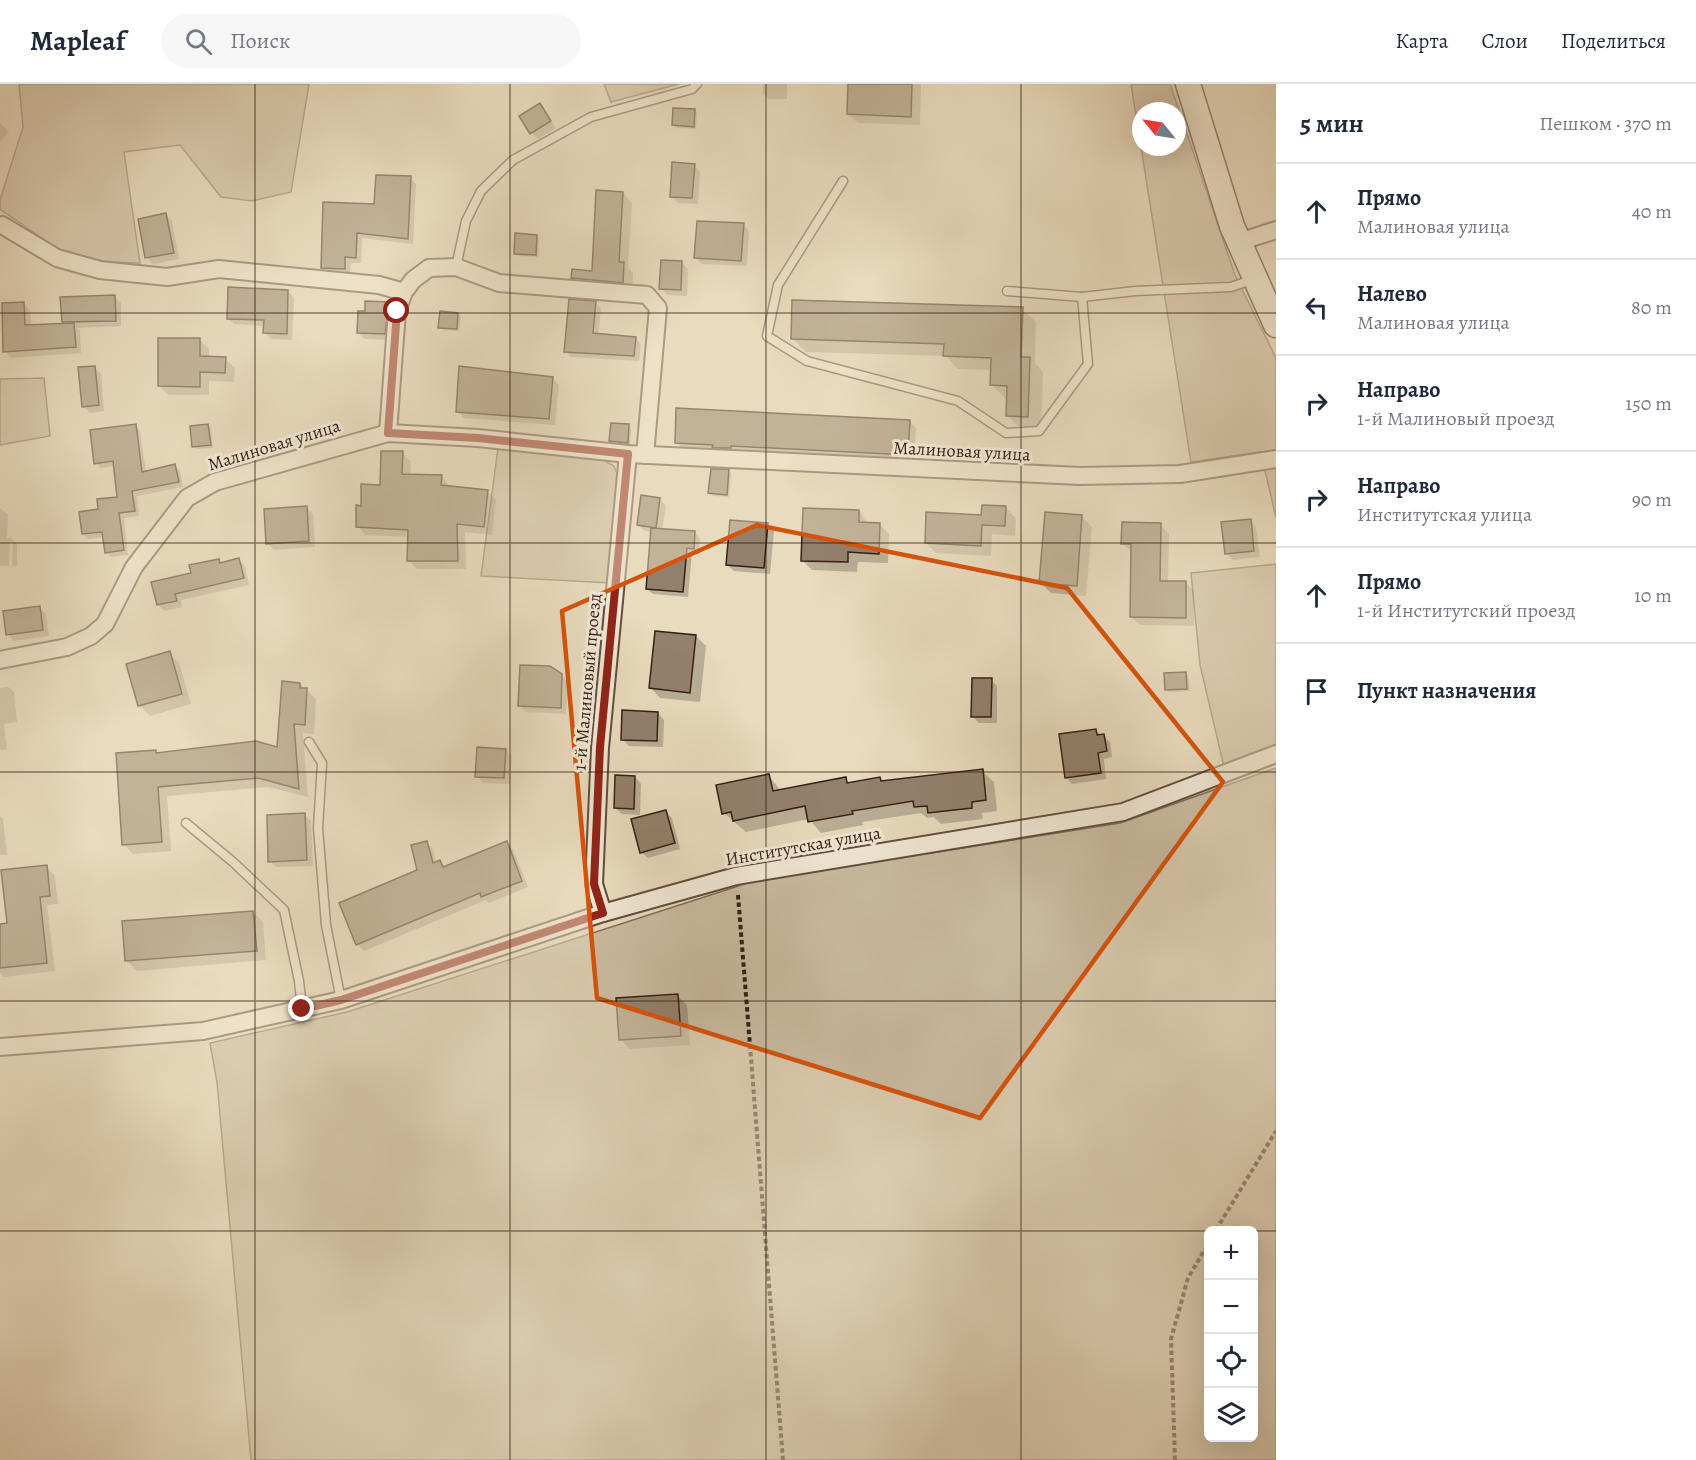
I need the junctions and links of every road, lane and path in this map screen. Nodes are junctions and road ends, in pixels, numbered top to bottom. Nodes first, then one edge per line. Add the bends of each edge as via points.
1 (697, 84) edge
2 (1188, 84) edge
3 (843, 181) dead end
4 (2, 225) dead end
5 (1276, 230) edge
6 (1239, 242) junction
7 (456, 267) junction
8 (1254, 279) junction
9 (1007, 291) dead end
10 (404, 292) junction
11 (1082, 297) junction
12 (1276, 325) edge
13 (388, 433) junction
14 (637, 455) junction
15 (1276, 459) edge
16 (0, 660) edge
17 (309, 742) dead end
18 (1276, 754) edge
19 (186, 824) dead end
20 (736, 876) junction
21 (603, 913) junction
22 (341, 1000) junction
23 (302, 1009) junction
24 (0, 1047) edge
25 (1276, 1131) edge
26 (1218, 1226) edge
27 (1204, 1252) edge
28 (783, 1460) edge
29 (1175, 1460) edge

1 - 7 lane via 692,89 591,117 513,160 481,191 466,221
2 - 6 street
3 - 11 lane via 778,285 767,336 807,361 958,401 1006,433 1038,431 1088,364
4 - 10 street via 57,258 100,270 167,277 219,269 380,285
5 - 6 street
6 - 8 street
7 - 10 street via 429,268
7 - 14 street via 499,283 647,295 658,308
8 - 11 lane via 1231,287
8 - 12 street
9 - 11 lane
10 - 13 street via 397,311
13 - 14 street, Малиновая улица
13 - 16 street, Малиновая улица via 215,482 187,498 135,567 105,624 91,636 67,647
14 - 15 street, Малиновая улица via 1080,476 1180,474
14 - 21 street, 1-й Малиновый проезд via 600,747 594,884
17 - 22 lane via 322,763 318,828 326,925
18 - 20 street, Институтская улица via 1123,812
19 - 23 lane via 284,910
20 - 21 street, Институтская улица
20 - 28 path
21 - 22 street, Институтская улица
22 - 23 street, Институтская улица
23 - 24 street, Институтская улица via 203,1031
25 - 26 path
27 - 29 path via 1188,1278 1171,1339

